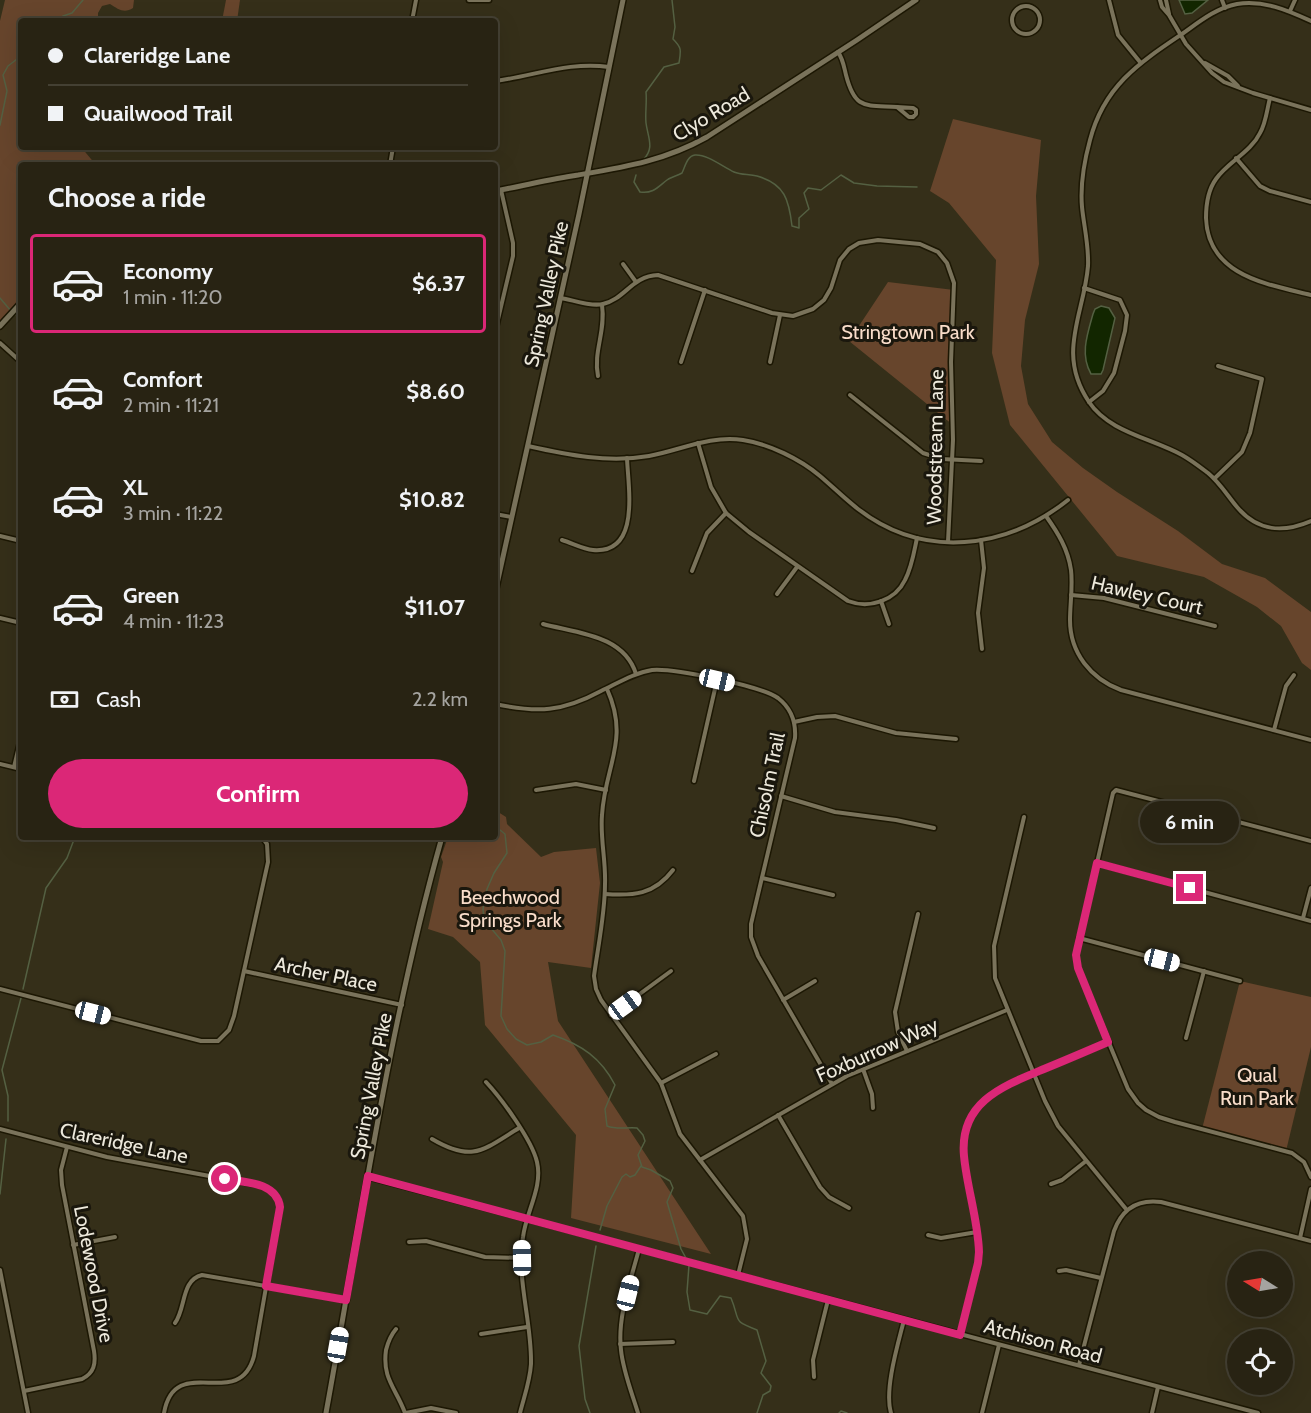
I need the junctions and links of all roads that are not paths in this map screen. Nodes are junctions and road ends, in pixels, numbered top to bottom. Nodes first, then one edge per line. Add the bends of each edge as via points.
1 (416, 0) edge
2 (469, 0) edge
3 (489, 0) edge
4 (623, 0) edge
5 (916, 0) edge
6 (1029, 0) edge
7 (1109, 0) edge
8 (1160, 0) edge
9 (1166, 0) edge
10 (1222, 0) edge
11 (1295, 0) edge
12 (1025, 6) junction
13 (1225, 8) junction
14 (1290, 11) junction
15 (1169, 15) junction
16 (413, 18) edge
17 (1311, 21) edge
18 (1180, 35) junction
19 (838, 52) junction
20 (1140, 62) junction
21 (609, 67) junction
22 (498, 80) edge
23 (1269, 98) junction
24 (897, 107) junction
25 (1311, 110) edge
26 (1236, 158) junction
27 (587, 173) junction
28 (498, 191) edge
29 (1311, 202) edge
30 (623, 264) dead end
31 (636, 282) junction
32 (1084, 288) junction
33 (705, 290) junction
34 (1311, 295) edge
35 (561, 298) junction
36 (602, 305) junction
37 (18, 306) edge
38 (780, 315) junction
39 (498, 319) edge
40 (0, 326) edge
41 (0, 343) edge
42 (18, 359) edge
43 (681, 362) dead end
44 (770, 362) dead end
45 (1218, 366) dead end
46 (598, 376) dead end
47 (850, 395) dead end
48 (1089, 402) junction
49 (698, 442) junction
50 (528, 446) junction
51 (627, 458) junction
52 (953, 459) junction
53 (981, 461) dead end
54 (1215, 478) junction
55 (1068, 500) dead end
56 (726, 513) junction
57 (498, 514) edge
58 (1046, 516) junction
59 (511, 517) junction
60 (1311, 521) edge
61 (0, 536) edge
62 (917, 538) junction
63 (18, 540) edge
64 (562, 540) dead end
65 (981, 540) junction
66 (948, 542) junction
67 (797, 567) junction
68 (692, 571) dead end
69 (498, 579) edge
70 (777, 594) dead end
71 (1071, 595) junction
72 (881, 601) junction
73 (0, 618) edge
74 (18, 622) edge
75 (543, 624) dead end
76 (889, 624) dead end
77 (1215, 626) dead end
78 (982, 649) dead end
79 (636, 674) junction
80 (1294, 675) dead end
81 (717, 680) junction
82 (607, 688) junction
83 (498, 705) edge
84 (794, 722) junction
85 (1274, 730) junction
86 (956, 739) dead end
87 (1311, 740) edge
88 (18, 750) edge
89 (0, 764) edge
90 (14, 767) junction
91 (18, 768) edge
92 (694, 781) dead end
93 (536, 790) dead end
94 (606, 790) junction
95 (781, 796) junction
96 (1024, 817) dead end
97 (934, 828) dead end
98 (264, 840) edge
99 (441, 840) edge
100 (1311, 841) edge
101 (1097, 863) junction
102 (673, 870) dead end
103 (762, 878) junction
104 (1311, 888) edge
105 (605, 894) junction
106 (833, 895) dead end
107 (918, 914) dead end
108 (1303, 918) junction
109 (1311, 921) edge
110 (1080, 938) junction
111 (244, 971) junction
112 (671, 971) dead end
113 (1203, 971) junction
114 (815, 981) dead end
115 (1240, 981) dead end
116 (0, 989) edge
117 (783, 1000) junction
118 (402, 1005) junction
119 (1007, 1010) junction
120 (611, 1015) junction
121 (1186, 1038) dead end
122 (1108, 1042) junction
123 (906, 1051) junction
124 (716, 1054) dead end
125 (863, 1069) junction
126 (1034, 1073) junction
127 (486, 1082) dead end
128 (661, 1083) junction
129 (831, 1084) junction
130 (873, 1108) dead end
131 (778, 1115) junction
132 (519, 1128) junction
133 (0, 1129) edge
134 (432, 1139) dead end
135 (67, 1147) junction
136 (700, 1160) junction
137 (1086, 1161) junction
138 (368, 1176) junction
139 (1311, 1177) edge
140 (1051, 1184) dead end
141 (1311, 1190) edge
142 (849, 1208) dead end
143 (1126, 1209) junction
144 (527, 1218) junction
145 (977, 1232) junction
146 (928, 1235) dead end
147 (116, 1237) dead end
148 (1300, 1238) junction
149 (1311, 1241) edge
150 (409, 1242) dead end
151 (74, 1245) junction
152 (639, 1249) junction
153 (522, 1258) junction
154 (0, 1270) edge
155 (1059, 1271) dead end
156 (738, 1275) junction
157 (1101, 1278) junction
158 (266, 1286) junction
159 (346, 1300) junction
160 (828, 1300) junction
161 (904, 1320) junction
162 (175, 1323) dead end
163 (527, 1328) junction
164 (396, 1329) dead end
165 (481, 1334) dead end
166 (960, 1335) junction
167 (673, 1342) dead end
168 (620, 1344) junction
169 (999, 1345) junction
170 (1079, 1365) junction
171 (814, 1377) dead end
172 (1158, 1387) junction
173 (24, 1391) junction
174 (1236, 1407) junction
175 (28, 1413) edge
176 (164, 1413) edge
177 (326, 1413) edge
178 (405, 1413) edge
179 (456, 1413) edge
180 (520, 1413) edge
181 (638, 1413) edge
182 (891, 1413) edge
183 (982, 1413) edge
184 (1152, 1413) edge
185 (1234, 1413) edge
186 (1258, 1413) edge

1 - 16 street
2 - 3 street
4 - 21 street, Spring Valley Pike
5 - 19 street, Clyo Road
6 - 12 street
7 - 20 street via 1118,35
8 - 15 street
9 - 15 street
10 - 13 street
11 - 14 street
12 - 12 street via 1013,13 1012,22 1015,30 1028,34 1036,30 1040,21 1034,9
13 - 14 street via 1254,3
13 - 18 street
14 - 17 street
15 - 18 street
18 - 20 street
18 - 23 street via 1204,62 1239,86
19 - 24 street via 856,100
19 - 27 street, Clyo Road via 681,150 650,162
20 - 32 street via 1112,91 1091,137 1082,183 1088,253
21 - 22 street via 575,65
21 - 27 street, Spring Valley Pike
23 - 25 street
23 - 26 street via 1260,134
24 - 24 street via 913,108 916,114 909,117
26 - 29 street via 1260,186
26 - 34 street via 1214,181 1208,195 1206,220 1215,250 1245,276
27 - 28 street, Clyo Road
27 - 35 street, Spring Valley Pike
28 - 39 street via 513,243
30 - 31 street
31 - 33 street, Woodstream Lane via 658,275
31 - 36 street, Woodstream Lane
32 - 48 street via 1072,350
32 - 48 street via 1120,300 1127,315 1114,373 1103,391
33 - 38 street, Woodstream Lane
33 - 43 street
35 - 36 street
35 - 50 street, Spring Valley Pike
36 - 46 street via 604,323 596,362
37 - 40 street
38 - 44 street
38 - 52 street, Woodstream Lane via 800,315 818,305 831,288 844,255 859,243 909,243 938,252 947,263 954,284
41 - 42 street
45 - 54 street via 1262,379 1242,452
47 - 52 street via 923,453
48 - 54 street via 1114,425 1182,455
49 - 51 street via 650,456
49 - 56 street via 711,488
49 - 62 street via 724,439 768,447 811,469 869,517
50 - 51 street via 582,457
50 - 59 street, Spring Valley Pike
51 - 64 street via 629,519 622,537 599,550
52 - 53 street
52 - 66 street, Woodstream Lane
54 - 60 street via 1250,520 1274,528
55 - 58 street
56 - 67 street
56 - 68 street via 711,526
57 - 59 street
58 - 65 street via 1021,530
58 - 71 street via 1067,553
59 - 69 street, Spring Valley Pike
61 - 63 street
62 - 66 street
62 - 72 street via 905,579 892,595
65 - 66 street
65 - 78 street via 984,568 978,620
67 - 70 street
67 - 72 street via 848,601
71 - 77 street, Hawley Court via 1104,598
71 - 85 street via 1070,629 1074,644 1082,661 1099,679 1120,690
72 - 76 street
73 - 74 street
75 - 79 street via 612,643 628,656
79 - 81 street, Chisolm Trail via 671,670
79 - 82 street, Chisolm Trail
80 - 85 street via 1286,686
81 - 84 street, Chisolm Trail via 769,693 785,705
81 - 92 street
82 - 83 street, Chisolm Trail via 574,704 550,710
82 - 94 street via 618,730
84 - 86 street via 835,716 896,733
84 - 95 street, Chisolm Trail via 795,738
85 - 87 street
88 - 90 street
89 - 90 street
90 - 91 street
93 - 94 street via 576,784
94 - 105 street via 602,818
95 - 97 street via 835,812
95 - 103 street, Chisolm Trail
96 - 119 street via 993,957 995,978
98 - 111 street via 268,862
99 - 118 street, Spring Valley Pike
100 - 101 street via 1116,790
101 - 108 street
101 - 110 street
102 - 105 street via 664,881 640,893
103 - 106 street
103 - 117 street, Chisolm Trail via 751,937
104 - 108 street
105 - 120 street via 595,982
107 - 123 street via 895,1012
108 - 109 street
110 - 113 street
110 - 122 street via 1078,968
111 - 116 street via 231,1026 213,1042
111 - 118 street, Archer Place
112 - 120 street
113 - 115 street
113 - 121 street
114 - 117 street
117 - 129 street, Chisolm Trail
118 - 138 street, Spring Valley Pike
119 - 123 street, Foxburrow Way
119 - 126 street
120 - 128 street
122 - 126 street
122 - 139 street via 1132,1096 1153,1114 1292,1153 1304,1162
123 - 125 street, Foxburrow Way
124 - 128 street
125 - 129 street, Foxburrow Way
125 - 130 street
126 - 137 street via 1058,1126
126 - 145 street via 991,1094 975,1111 967,1128 964,1156
127 - 132 street via 500,1096
128 - 136 street via 677,1129
129 - 131 street, Foxburrow Way
131 - 136 street, Foxburrow Way
131 - 142 street via 820,1187
132 - 134 street via 476,1152 455,1151
132 - 144 street via 537,1161 537,1185
133 - 135 street, Clareridge Lane
135 - 151 street, Lodewood Drive via 61,1178
135 - 158 street, Clareridge Lane via 270,1190 280,1207
136 - 156 street via 746,1224 747,1245
137 - 140 street
137 - 143 street
138 - 144 street, Atchison Road
138 - 159 street, Spring Valley Pike
141 - 148 street
143 - 148 street via 1159,1202
143 - 157 street via 1114,1231
144 - 152 street, Atchison Road
144 - 153 street
145 - 146 street via 940,1238
145 - 166 street via 978,1263
147 - 151 street
148 - 149 street
150 - 153 street via 426,1241 485,1257
151 - 173 street, Lodewood Drive via 94,1351 93,1369 82,1379
152 - 156 street, Atchison Road
152 - 168 street
153 - 163 street
154 - 173 street
155 - 157 street
156 - 160 street, Atchison Road
157 - 170 street
158 - 159 street
158 - 162 street via 196,1276 186,1289 183,1309
158 - 176 street, Clareridge Lane via 254,1356 247,1374 228,1386 184,1385 171,1395
159 - 177 street, Spring Valley Pike
160 - 161 street, Atchison Road
160 - 171 street via 813,1360
161 - 166 street, Atchison Road
161 - 182 street via 893,1369
163 - 165 street
163 - 180 street via 531,1370
164 - 178 street via 388,1341 385,1368
166 - 169 street, Atchison Road
167 - 168 street
168 - 181 street
169 - 170 street, Atchison Road
169 - 183 street
170 - 172 street, Atchison Road
172 - 174 street, Atchison Road
172 - 184 street
173 - 175 street
174 - 185 street
174 - 186 street, Atchison Road
178 - 179 street via 432,1408

